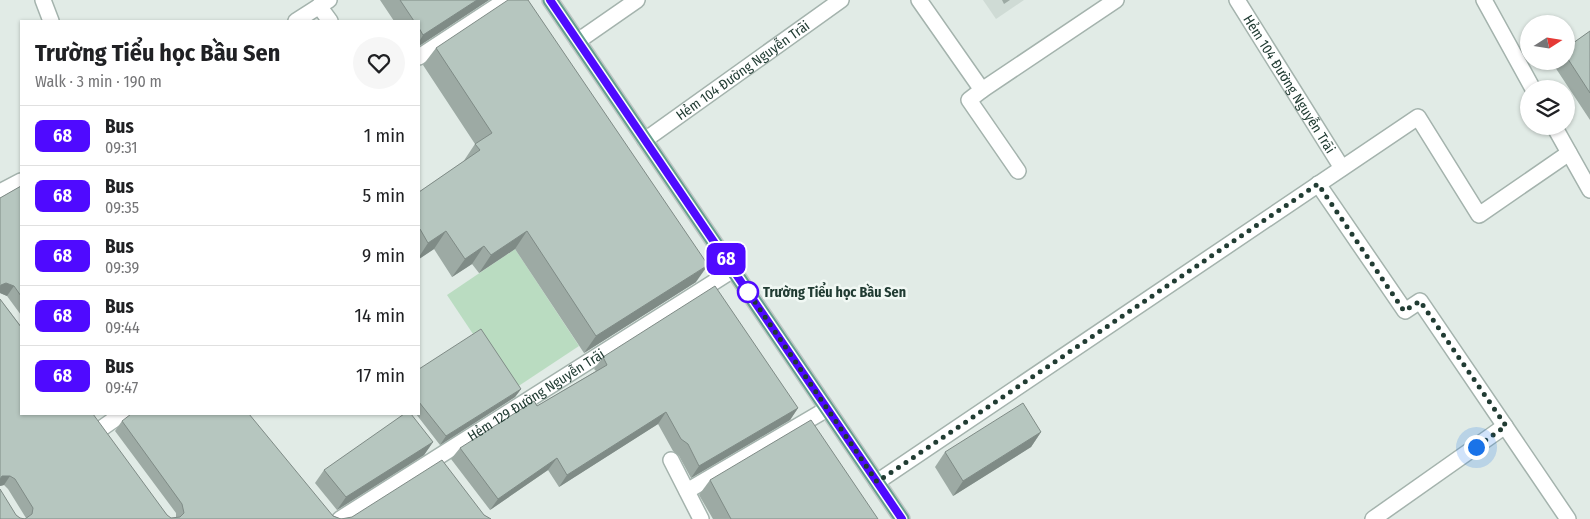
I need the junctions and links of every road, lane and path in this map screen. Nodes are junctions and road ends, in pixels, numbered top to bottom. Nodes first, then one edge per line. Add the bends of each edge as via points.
1 (43, 0) edge
2 (506, 0) edge
3 (550, 0) edge
4 (637, 0) edge
5 (841, 0) edge
6 (919, 0) edge
7 (1116, 0) edge
8 (1237, 0) edge
9 (1484, 0) edge
10 (324, 3) edge
11 (51, 20) edge
12 (298, 20) edge
13 (330, 20) edge
14 (578, 41) junction
15 (420, 56) edge
16 (1528, 80) edge
17 (982, 90) junction
18 (1559, 135) edge
19 (645, 140) junction
20 (1569, 154) junction
21 (1584, 164) edge
22 (1342, 168) junction
23 (1018, 171) dead end
24 (20, 182) edge
25 (1318, 184) junction
26 (1590, 190) edge
27 (0, 192) edge
28 (733, 270) junction
29 (827, 409) junction
30 (92, 415) edge
31 (121, 415) edge
32 (1506, 426) junction
33 (427, 443) edge
34 (671, 460) dead end
35 (441, 461) junction
36 (877, 482) junction
37 (687, 491) junction
38 (334, 517) edge
39 (701, 519) edge
40 (902, 519) edge
41 (1374, 519) edge
42 (1568, 519) edge

1 - 11 street
2 - 15 street
3 - 14 main road
4 - 14 street
5 - 19 street, Hẻm 104 Đường Nguyễn Trãi
6 - 17 street
7 - 17 street
8 - 22 street, Hẻm 104 Đường Nguyễn Trãi
9 - 16 street
10 - 12 street
10 - 13 street
14 - 19 main road
17 - 23 street via 969,100
18 - 20 street
19 - 28 main road
20 - 21 street
20 - 22 street via 1479,215 1418,116
21 - 26 street
22 - 25 street
24 - 27 street
25 - 32 street via 1404,311 1420,301
25 - 36 street
28 - 29 main road
28 - 35 street, Hẻm 129 Đường Nguyễn Trãi
29 - 36 main road
29 - 37 street
30 - 31 street via 106,434
32 - 41 street
32 - 42 street
33 - 35 street
34 - 37 street
35 - 38 street, Hẻm 129 Đường Nguyễn Trãi
36 - 40 main road
37 - 39 street

